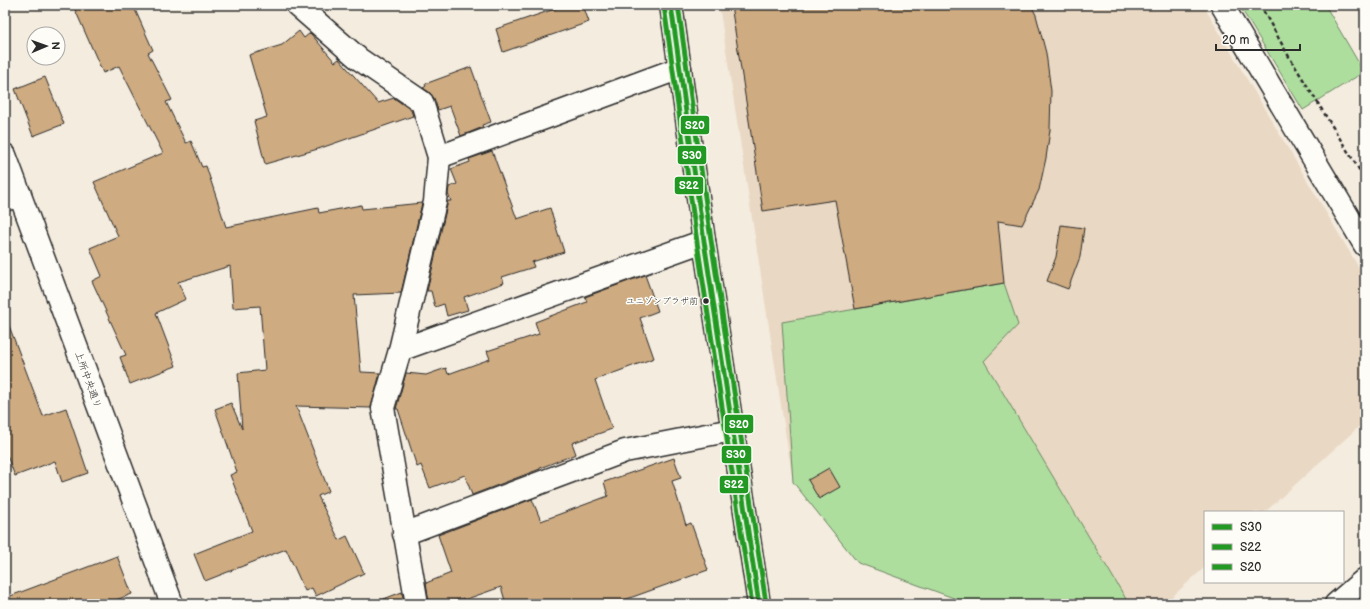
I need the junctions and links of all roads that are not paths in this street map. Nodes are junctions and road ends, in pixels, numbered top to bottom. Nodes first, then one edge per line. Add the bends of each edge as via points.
1 (297, 5) edge
2 (670, 5) edge
3 (1222, 5) edge
4 (680, 68) junction
5 (5, 155) edge
6 (439, 157) junction
7 (12, 197) edge
8 (704, 241) junction
9 (1365, 245) edge
10 (400, 350) junction
11 (732, 430) junction
12 (404, 534) junction
13 (1365, 579) edge
14 (172, 604) edge
15 (417, 604) edge
16 (759, 604) edge
17 (1336, 604) edge

1 - 6 street via 359,59 422,102
2 - 4 main road
3 - 9 street
4 - 6 street
4 - 8 main road
5 - 7 street, 上所中央通り
6 - 10 street via 435,202
7 - 14 street, 上所中央通り
8 - 10 street
8 - 11 main road
10 - 12 street via 383,408
11 - 12 street via 625,452
11 - 16 main road
12 - 15 street
13 - 17 street

